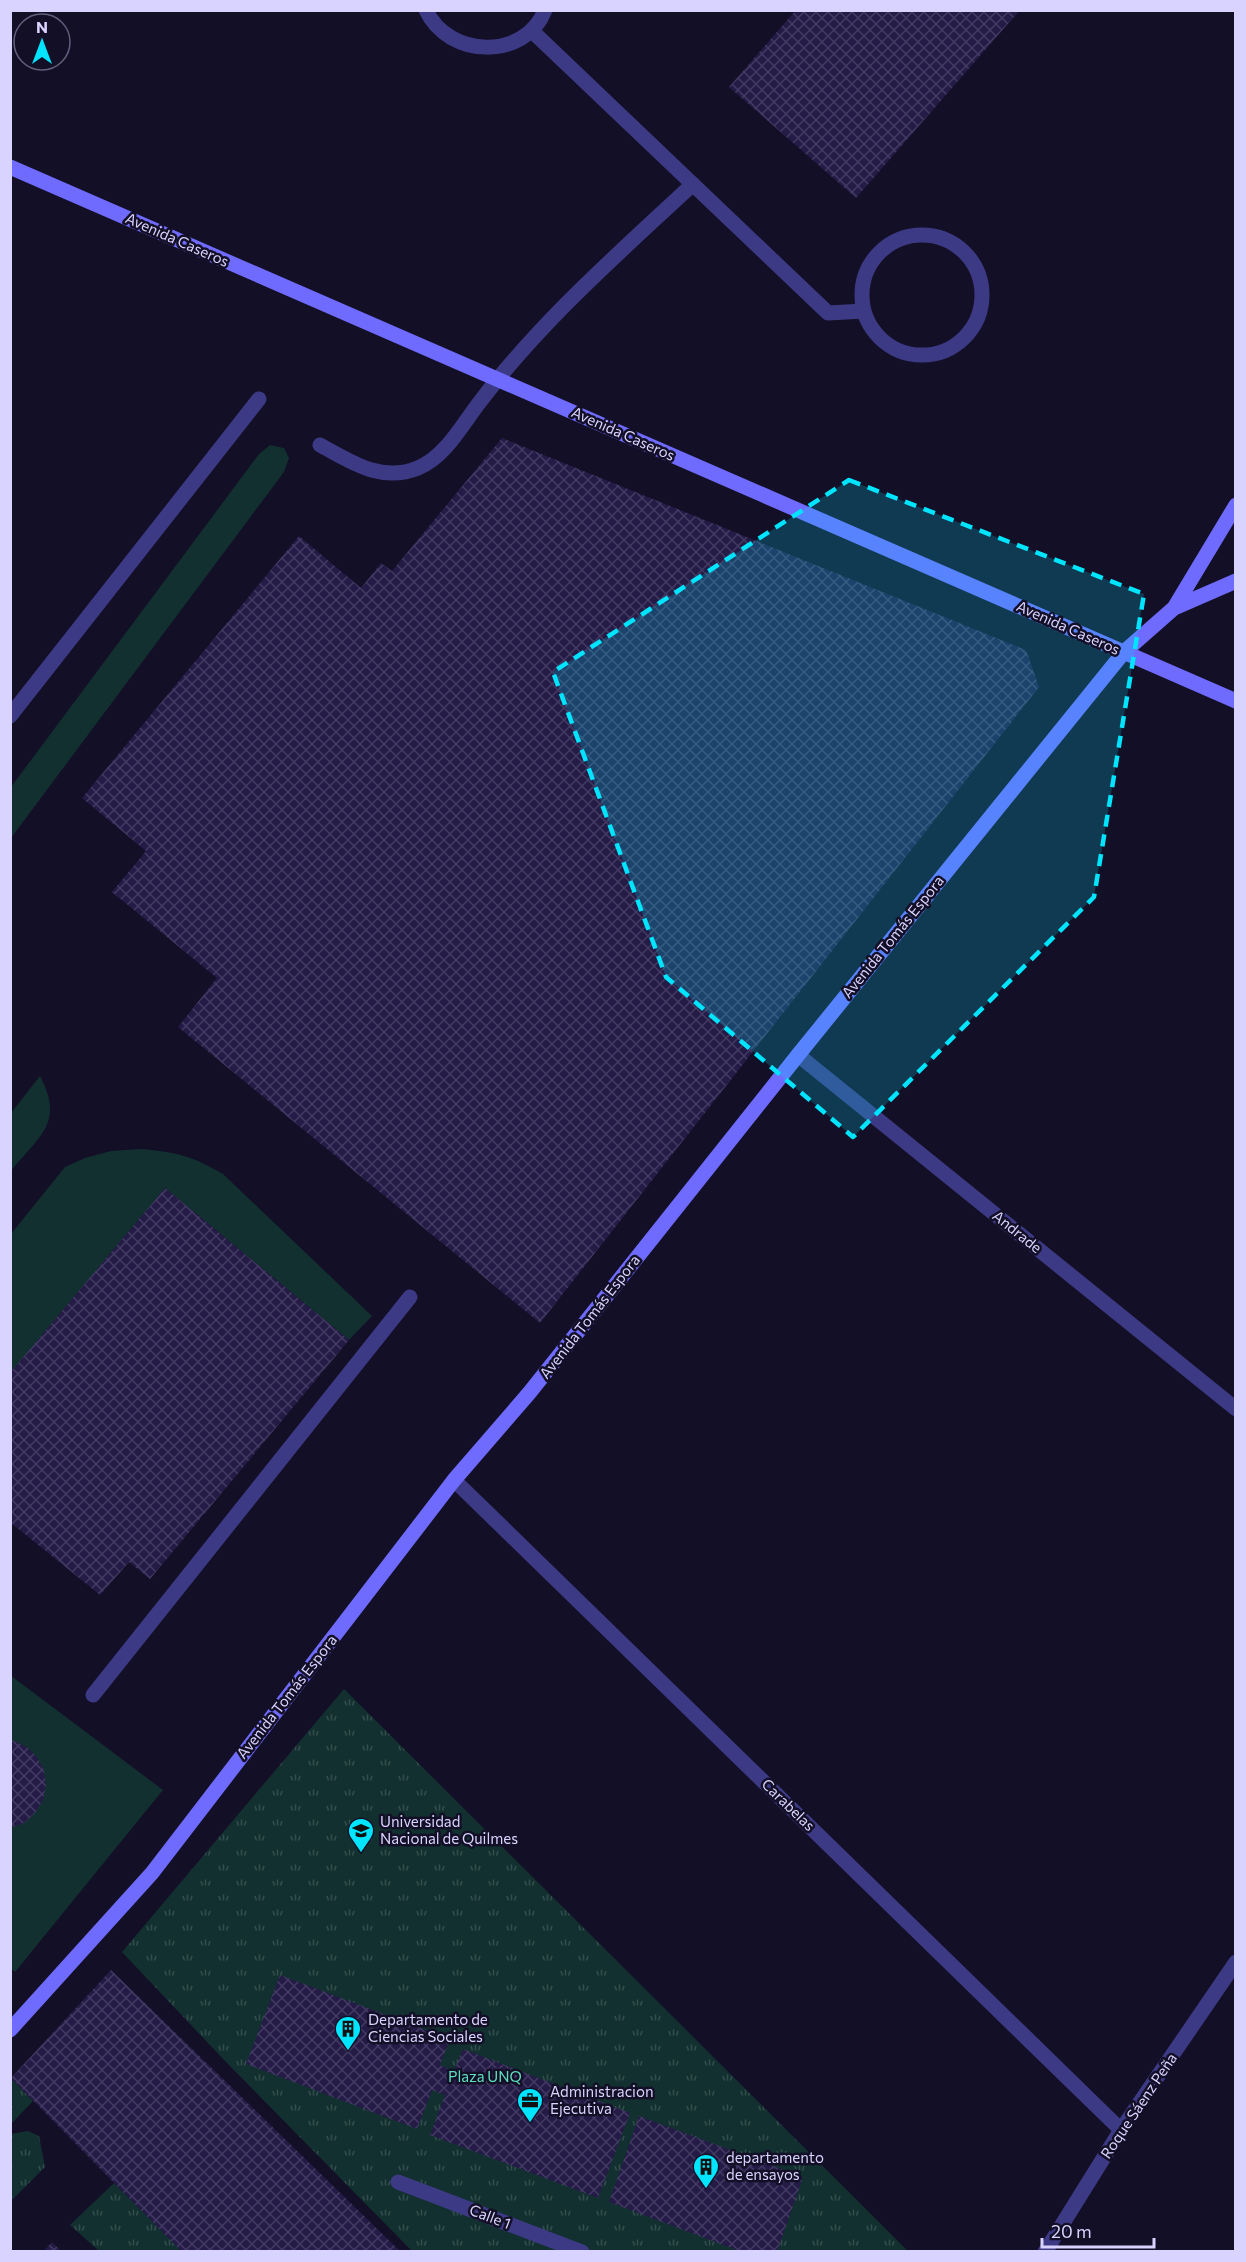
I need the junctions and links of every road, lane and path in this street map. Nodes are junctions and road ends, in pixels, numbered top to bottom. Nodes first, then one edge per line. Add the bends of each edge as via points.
1 (426, 10) edge
2 (545, 10) edge
3 (532, 31) junction
4 (10, 167) edge
5 (693, 184) junction
6 (864, 311) junction
7 (497, 379) junction
8 (259, 399) dead end
9 (320, 445) dead end
10 (1236, 505) edge
11 (1236, 581) edge
12 (1174, 608) junction
13 (1124, 652) junction
14 (1236, 700) edge
15 (10, 716) edge
16 (798, 1055) junction
17 (411, 1297) dead end
18 (1236, 1409) edge
19 (454, 1480) junction
20 (93, 1695) dead end
21 (1236, 1962) edge
22 (10, 2030) edge
23 (1121, 2130) junction
24 (398, 2182) dead end
25 (582, 2252) edge
26 (1045, 2252) edge

1 - 3 street via 446,36 467,46 490,49 512,43
2 - 3 street
3 - 5 street
4 - 7 main road, Avenida Caseros
5 - 6 street via 828,313
5 - 7 street via 560,308
6 - 6 street via 873,329 887,343 905,352 924,355 953,346 974,326 981,308 982,288 965,253 949,241 910,236 892,243 872,264 862,291
7 - 9 street via 435,459 417,469 377,473
7 - 13 main road, Avenida Caseros
8 - 15 street
10 - 12 main road, Avenida Tomás Espora
11 - 12 main road, Avenida Tomás Espora
12 - 13 main road, Avenida Tomás Espora
13 - 14 main road, Avenida Caseros
13 - 16 main road, Avenida Tomás Espora
16 - 18 street, Andrade
16 - 19 main road, Avenida Tomás Espora via 530,1392
17 - 20 street
19 - 22 main road, Avenida Tomás Espora via 152,1873
19 - 23 street, Carabelas
21 - 23 street, Roque Sáenz Peña
23 - 26 street, Roque Sáenz Peña
24 - 25 street, Calle 1

